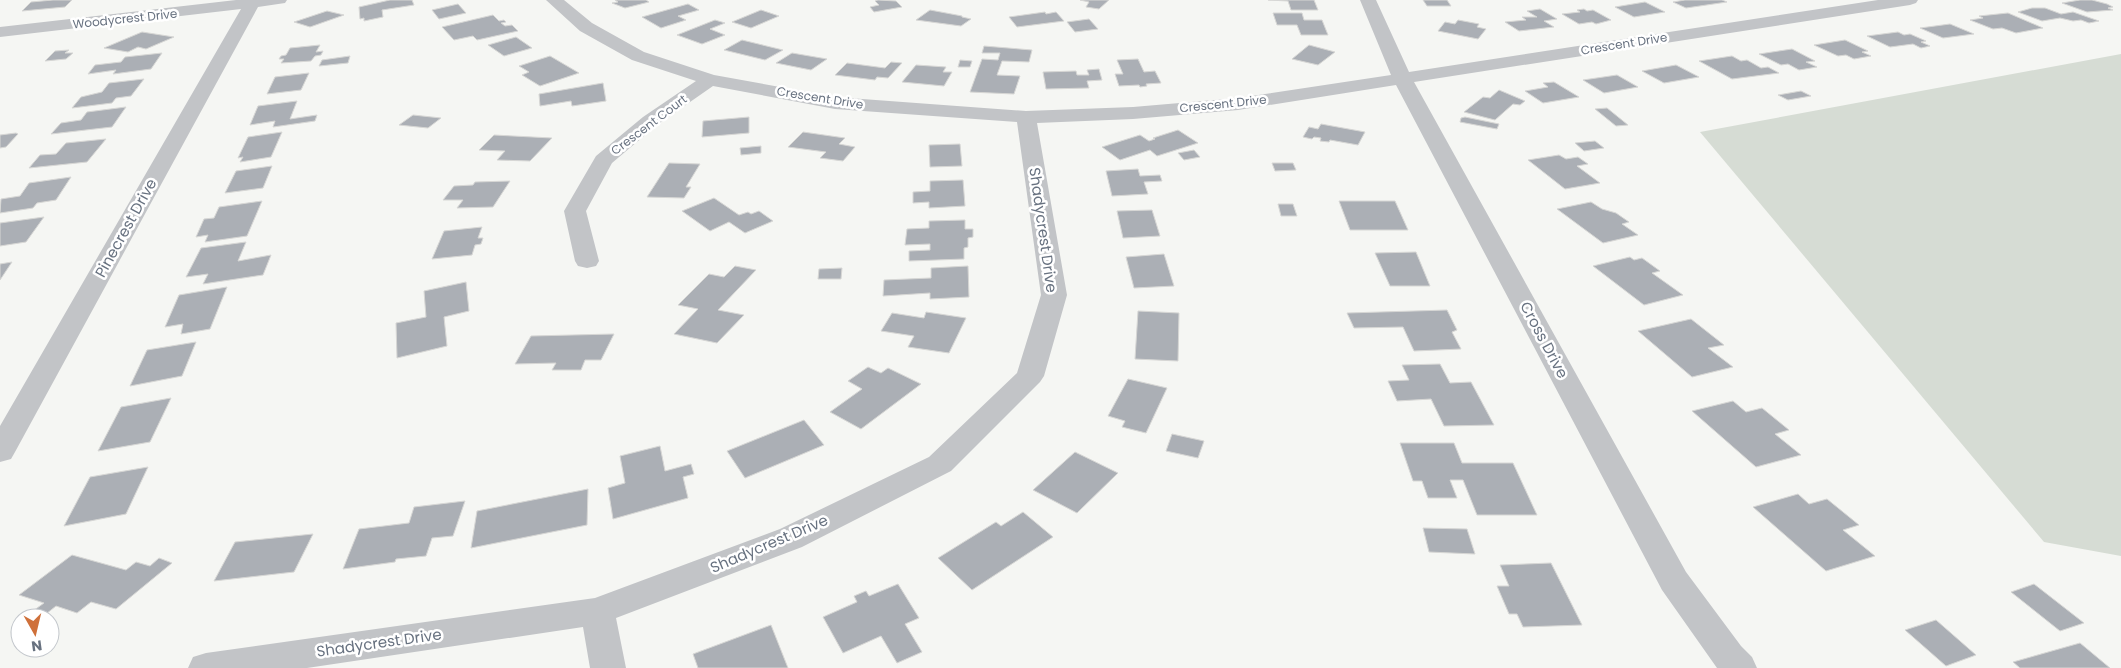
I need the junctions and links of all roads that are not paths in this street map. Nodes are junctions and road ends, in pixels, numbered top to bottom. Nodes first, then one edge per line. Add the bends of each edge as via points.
1 (279, 0) edge
2 (554, 0) edge
3 (1368, 0) edge
4 (1910, 0) edge
5 (252, 4) junction
6 (0, 32) edge
7 (1402, 78) junction
8 (710, 80) junction
9 (1026, 117) junction
10 (586, 261) dead end
11 (0, 452) edge
12 (597, 612) junction
13 (206, 668) edge
14 (608, 668) edge
15 (1739, 668) edge

1 - 5 street, Woodycrest Drive
2 - 8 street, Crescent Drive via 586,27 638,56
3 - 7 street, Cross Drive
4 - 7 street, Crescent Drive
5 - 6 street, Woodycrest Drive
5 - 11 street, Pinecrest Drive
7 - 9 street, Crescent Drive via 1238,104 1133,113
7 - 15 street, Cross Drive via 1674,581
8 - 9 street, Crescent Drive via 835,103
8 - 10 street, Crescent Court via 650,121 603,160 575,211
9 - 12 street, Shadycrest Drive via 1054,295 1030,376 940,464 791,538
12 - 13 street, Shadycrest Drive
12 - 14 street

